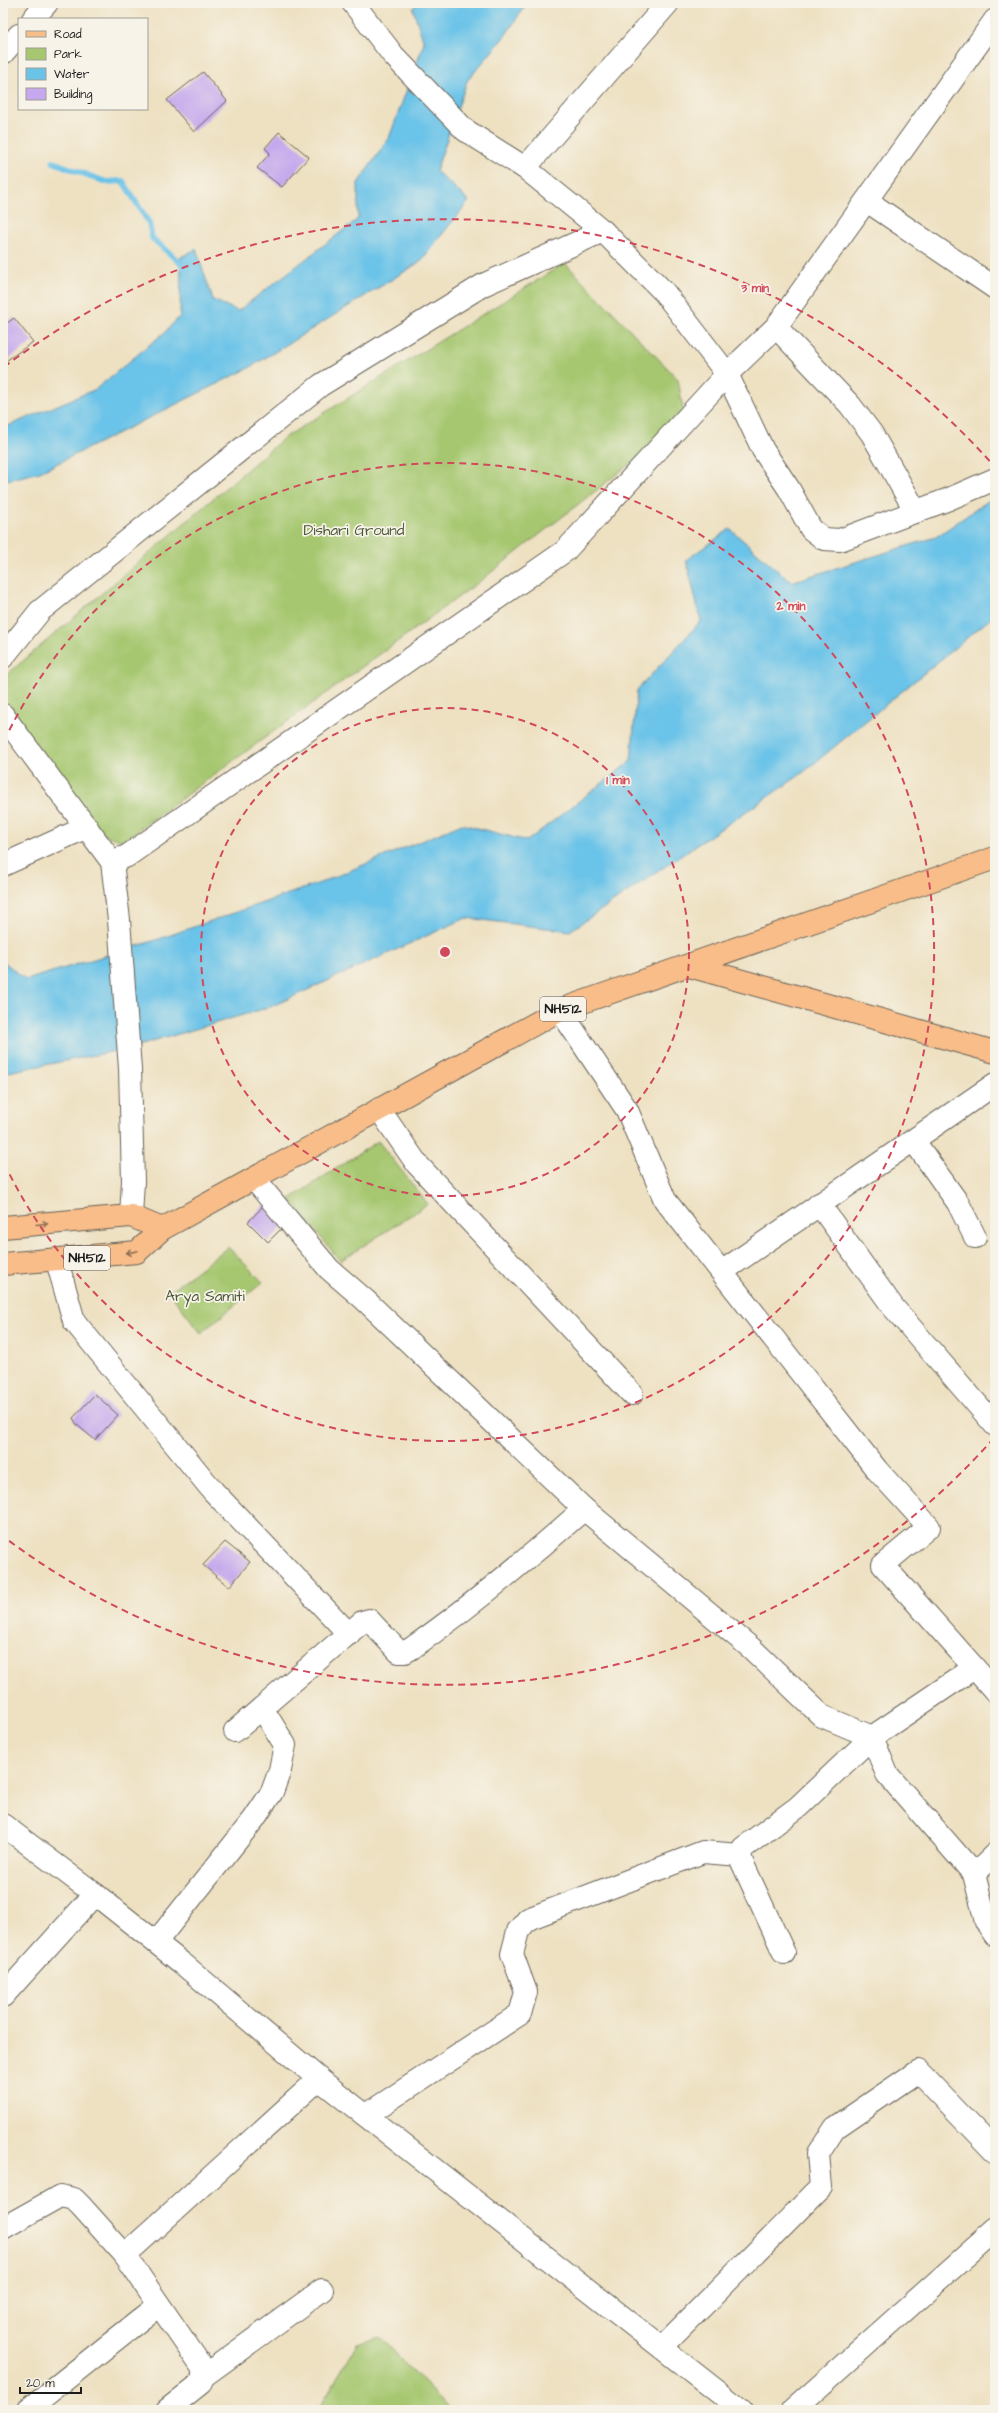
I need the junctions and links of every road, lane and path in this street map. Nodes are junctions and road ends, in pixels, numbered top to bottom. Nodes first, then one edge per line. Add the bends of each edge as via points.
1 (47, 3) edge
2 (353, 3) edge
3 (668, 3) edge
4 (34, 18) edge
5 (995, 20) edge
6 (18, 36) edge
7 (3, 53) edge
8 (525, 168) junction
9 (867, 201) junction
10 (603, 231) junction
11 (995, 288) edge
12 (776, 327) junction
13 (727, 374) junction
14 (995, 479) edge
15 (916, 512) junction
16 (3, 656) edge
17 (3, 715) edge
18 (86, 827) junction
19 (995, 858) edge
20 (112, 862) junction
21 (3, 865) edge
22 (689, 966) junction
23 (560, 1010) junction
24 (995, 1052) edge
25 (995, 1084) edge
26 (379, 1109) junction
27 (914, 1141) junction
28 (254, 1178) junction
29 (819, 1204) junction
30 (131, 1216) junction
31 (3, 1227) edge
32 (162, 1229) junction
33 (975, 1237) dead end
34 (56, 1261) junction
35 (3, 1264) edge
36 (723, 1271) junction
37 (632, 1394) dead end
38 (995, 1425) edge
39 (584, 1509) junction
40 (349, 1634) junction
41 (974, 1668) junction
42 (995, 1691) edge
43 (262, 1708) junction
44 (235, 1731) dead end
45 (872, 1737) junction
46 (3, 1825) edge
47 (740, 1854) junction
48 (995, 1854) edge
49 (974, 1874) junction
50 (95, 1894) junction
51 (995, 1935) edge
52 (156, 1942) junction
53 (784, 1953) dead end
54 (3, 1996) edge
55 (319, 2079) junction
56 (366, 2115) junction
57 (995, 2151) edge
58 (3, 2228) edge
59 (995, 2230) edge
60 (125, 2255) junction
61 (322, 2290) dead end
62 (159, 2305) junction
63 (662, 2347) junction
64 (205, 2375) junction
65 (27, 2410) edge
66 (167, 2410) edge
67 (741, 2410) edge
68 (794, 2410) edge

1 - 4 street
2 - 8 street via 393,55 465,130
3 - 8 street
5 - 9 street
6 - 7 street
8 - 10 street
9 - 11 street
9 - 12 street
10 - 13 street via 664,292
10 - 16 street via 483,285 321,385 40,611
12 - 13 street
12 - 15 street via 850,405 872,434
13 - 15 street via 763,450 811,529 824,539 840,540
13 - 20 street via 564,551 127,856
14 - 15 street
17 - 18 street
18 - 20 street
18 - 21 street
19 - 22 main road, NH512
20 - 30 street via 130,1069 133,1181
22 - 23 main road, NH512
22 - 24 main road
23 - 26 main road, NH512
23 - 36 street via 626,1110 665,1200
25 - 27 street
26 - 28 main road, NH512
26 - 37 street via 417,1164
27 - 29 street
27 - 33 street via 958,1203
28 - 32 main road, NH512
28 - 39 street via 329,1269 365,1300
29 - 36 street
29 - 38 street via 893,1307
31 -> 30 main road
30 - 32 main road
32 -> 34 main road, NH512 via 137,1252
34 - 35 main road, NH512
34 - 40 street via 74,1321 213,1491
36 - 41 street via 877,1470 929,1527 884,1566
39 - 40 street via 462,1613 405,1652 399,1652 369,1620 362,1622
39 - 45 street via 751,1648 822,1716
40 - 43 street
41 - 42 street
41 - 45 street
43 - 44 street
43 - 52 street via 285,1745 272,1792 254,1819
45 - 47 street via 798,1808 749,1842
45 - 49 street via 887,1774
46 - 50 street
47 - 53 street
47 - 56 street via 703,1852 528,1919 518,1931 512,1954 526,1992 520,2014
48 - 49 street
49 - 51 street via 986,1922
50 - 52 street
50 - 54 street
52 - 55 street
55 - 56 street
55 - 60 street
56 - 63 street
57 - 63 street via 918,2071 835,2128 818,2154 821,2187
58 - 60 street via 51,2200 68,2196 81,2206
59 - 68 street
60 - 62 street
61 - 64 street
62 - 64 street via 201,2363
62 - 65 street
63 - 67 street
64 - 66 street via 201,2383

